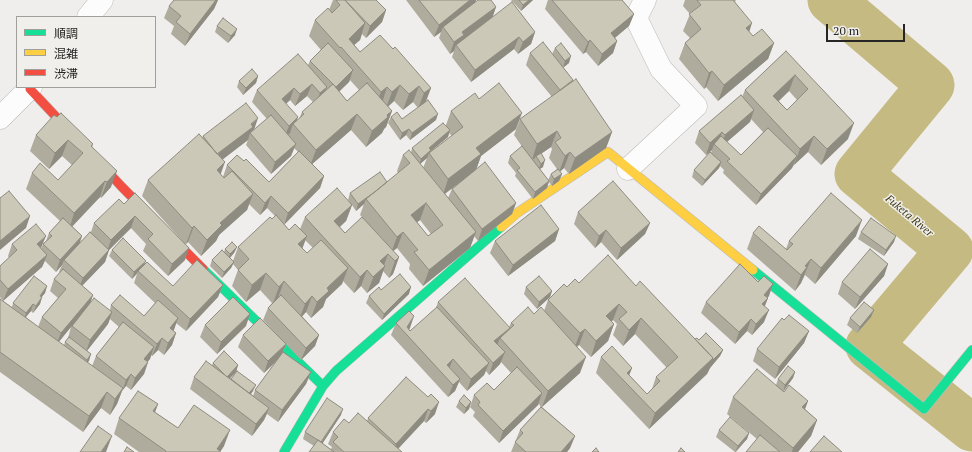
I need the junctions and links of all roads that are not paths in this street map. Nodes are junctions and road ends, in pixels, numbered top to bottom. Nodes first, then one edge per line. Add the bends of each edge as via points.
1 (102, 0) edge
2 (645, 0) edge
3 (89, 16) edge
4 (30, 88) edge
5 (0, 118) edge
6 (628, 169) junction
7 (972, 350) edge
8 (323, 386) junction
9 (284, 452) edge

1 - 3 street
2 - 6 street via 636,18 661,69 696,106
4 - 5 street
4 - 8 street via 122,187
6 - 7 street via 924,409
6 - 8 street via 608,152 517,213 336,371
8 - 9 street

